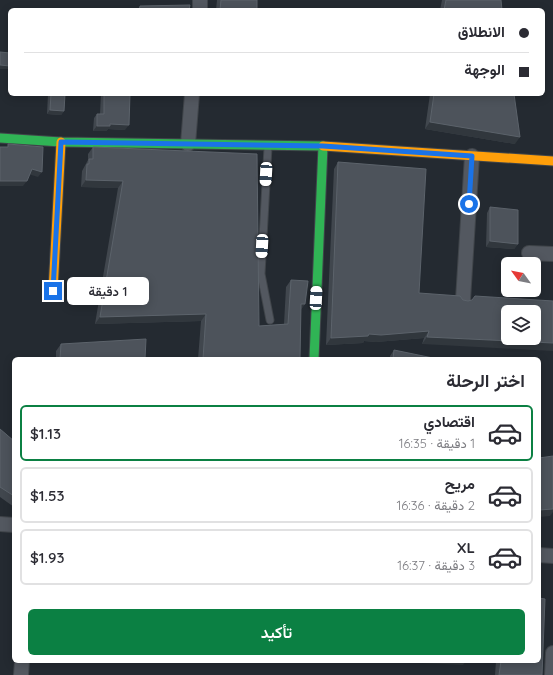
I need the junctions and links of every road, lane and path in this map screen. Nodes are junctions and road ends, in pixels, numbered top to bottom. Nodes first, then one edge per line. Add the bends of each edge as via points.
1 (192, 96) edge
2 (0, 138) edge
3 (61, 142) junction
4 (188, 144) junction
5 (268, 145) junction
6 (323, 146) junction
7 (472, 156) junction
8 (553, 161) edge
9 (529, 253) dead end
10 (553, 254) edge
11 (53, 291) dead end
12 (463, 300) edge
13 (270, 320) dead end
14 (314, 357) edge
15 (0, 524) edge
16 (12, 525) edge
17 (541, 555) edge
18 (553, 556) edge
19 (553, 652) edge
20 (22, 663) edge
21 (21, 675) edge
22 (552, 675) edge

1 - 4 street
2 - 3 street
3 - 4 street
3 - 11 street
4 - 5 street
5 - 6 street
5 - 13 lane via 260,274
6 - 7 street
6 - 14 street
7 - 8 street
7 - 12 street
9 - 10 street
15 - 16 street
17 - 18 street
19 - 22 street
20 - 21 street

